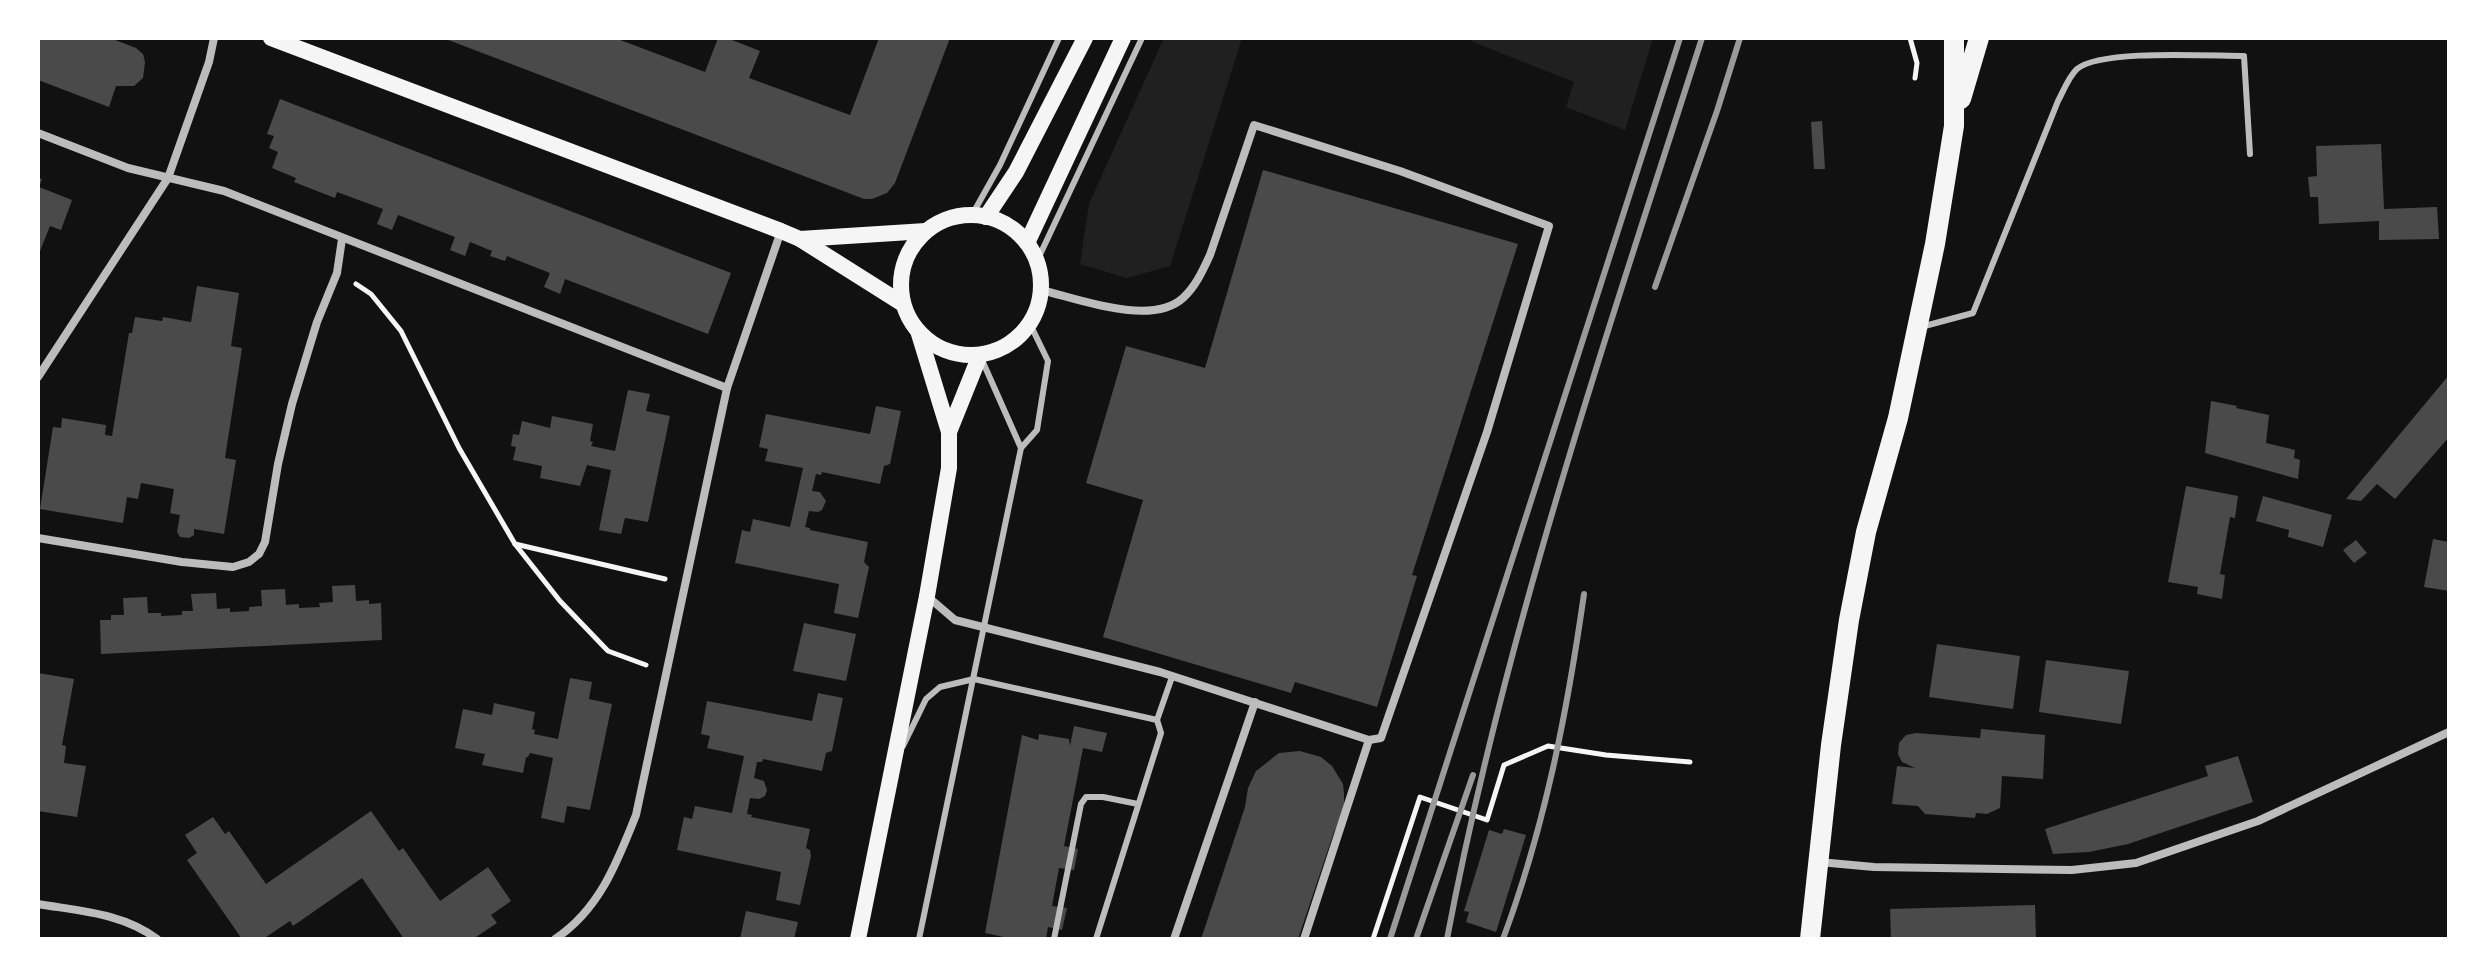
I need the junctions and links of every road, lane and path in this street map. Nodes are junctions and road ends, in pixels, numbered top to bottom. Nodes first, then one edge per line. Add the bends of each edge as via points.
1 (214, 38) edge
2 (271, 38) edge
3 (1059, 38) edge
4 (1085, 38) edge
5 (1123, 38) edge
6 (1142, 38) edge
7 (1910, 38) edge
8 (1954, 38) edge
9 (1979, 38) edge
10 (1915, 78) dead end
11 (1954, 126) junction
12 (38, 133) edge
13 (2250, 154) dead end
14 (168, 178) junction
15 (979, 216) junction
16 (781, 231) junction
17 (926, 231) junction
18 (342, 239) junction
19 (800, 239) junction
20 (1027, 243) junction
21 (1037, 261) junction
22 (337, 273) junction
23 (1041, 290) junction
24 (903, 304) junction
25 (1030, 324) junction
26 (1918, 328) junction
27 (919, 334) junction
28 (980, 355) junction
29 (38, 377) edge
30 (727, 388) junction
31 (949, 432) junction
32 (1021, 448) junction
33 (38, 538) edge
34 (515, 544) junction
35 (685, 583) junction
36 (927, 596) junction
37 (985, 629) junction
38 (666, 673) junction
39 (1172, 677) junction
40 (974, 679) junction
41 (1255, 702) junction
42 (1157, 720) junction
43 (2449, 732) edge
44 (1369, 740) junction
45 (1690, 762) dead end
46 (893, 767) junction
47 (1138, 804) junction
48 (1819, 862) junction
49 (38, 904) edge
50 (157, 939) edge
51 (555, 939) edge
52 (858, 939) edge
53 (919, 939) edge
54 (1054, 939) edge
55 (1096, 939) edge
56 (1174, 939) edge
57 (1304, 939) edge
58 (1373, 939) edge
59 (1810, 939) edge

1 - 14 street
2 - 16 main road
3 - 15 lane
4 - 15 main road via 1016,172
5 - 20 main road
6 - 21 lane
7 - 10 path
8 - 11 main road
9 - 11 main road
11 - 26 main road
12 - 14 street
13 - 26 lane via 2244,56 2128,57 2093,61 2075,70 1973,313
14 - 18 street via 224,191
14 - 29 street
15 - 17 main road via 955,217
15 - 20 main road via 1009,227
16 - 19 main road
16 - 30 street
17 - 19 main road
17 - 24 main road via 904,264
18 - 22 street
18 - 30 street
19 - 24 main road
20 - 21 main road
21 - 23 main road
22 - 33 street via 292,404 259,554 233,567
22 - 34 path via 371,294 401,331 459,448
23 - 25 main road
23 - 44 street via 1146,311 1183,298 1210,255 1254,125 1549,226 1487,432 1381,738
24 - 27 main road
25 - 28 main road via 1000,350
25 - 32 lane via 1048,361 1037,430
26 - 48 main road via 1849,620
27 - 28 main road via 937,348
27 - 31 main road
28 - 31 main road
28 - 32 lane
30 - 35 street
31 - 36 main road via 949,468
32 - 37 lane
34 - 35 path
34 - 38 path via 608,651
35 - 38 street
36 - 37 street via 955,620
36 - 46 main road
37 - 39 street
37 - 40 lane
38 - 51 street via 636,815 616,867 595,902
39 - 41 street
39 - 42 lane
40 - 42 lane
40 - 46 lane via 940,687 926,699
40 - 53 lane
41 - 44 street
41 - 56 street
42 - 47 lane via 1161,733
43 - 48 street via 2258,821 2136,863 2056,870
44 - 57 street
45 - 58 path via 1548,746 1504,765 1487,820 1420,797
46 - 52 main road
47 - 54 lane via 1086,797 1081,804
47 - 55 lane
48 - 59 main road
49 - 50 street via 104,915

